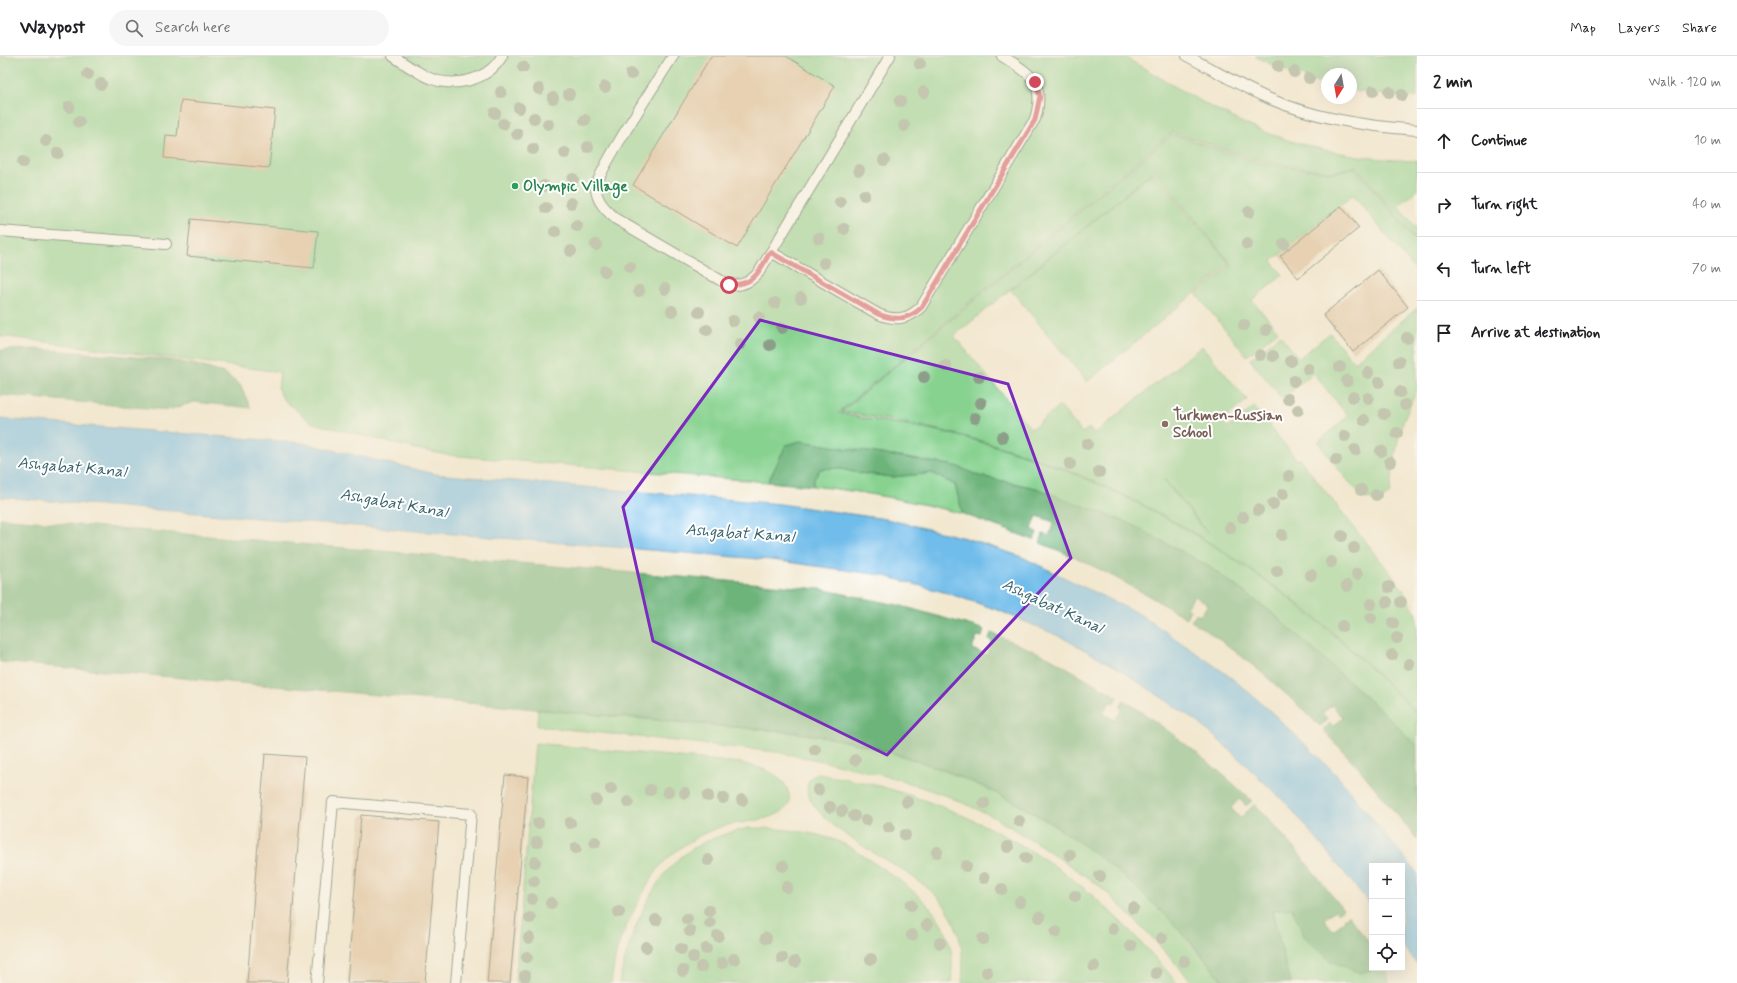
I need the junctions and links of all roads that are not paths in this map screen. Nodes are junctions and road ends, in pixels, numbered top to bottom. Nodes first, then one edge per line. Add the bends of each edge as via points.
1 (392, 56) edge
2 (502, 56) edge
3 (673, 56) edge
4 (890, 56) edge
5 (1002, 56) edge
6 (1187, 56) edge
7 (1417, 130) edge
8 (0, 231) edge
9 (166, 244) dead end
10 (770, 252) junction
11 (317, 983) edge
12 (456, 983) edge

1 - 2 lane via 425,76 438,81 454,82 480,77 492,69
3 - 10 lane via 605,166 596,188 599,199 616,219 729,285 741,285 752,280
4 - 10 lane
5 - 10 lane via 1027,71 1035,82 1040,96 1035,120 922,307 914,315 890,319 878,314
6 - 7 lane via 1264,96 1301,110 1354,124
8 - 9 lane
11 - 12 lane via 333,802 470,814

